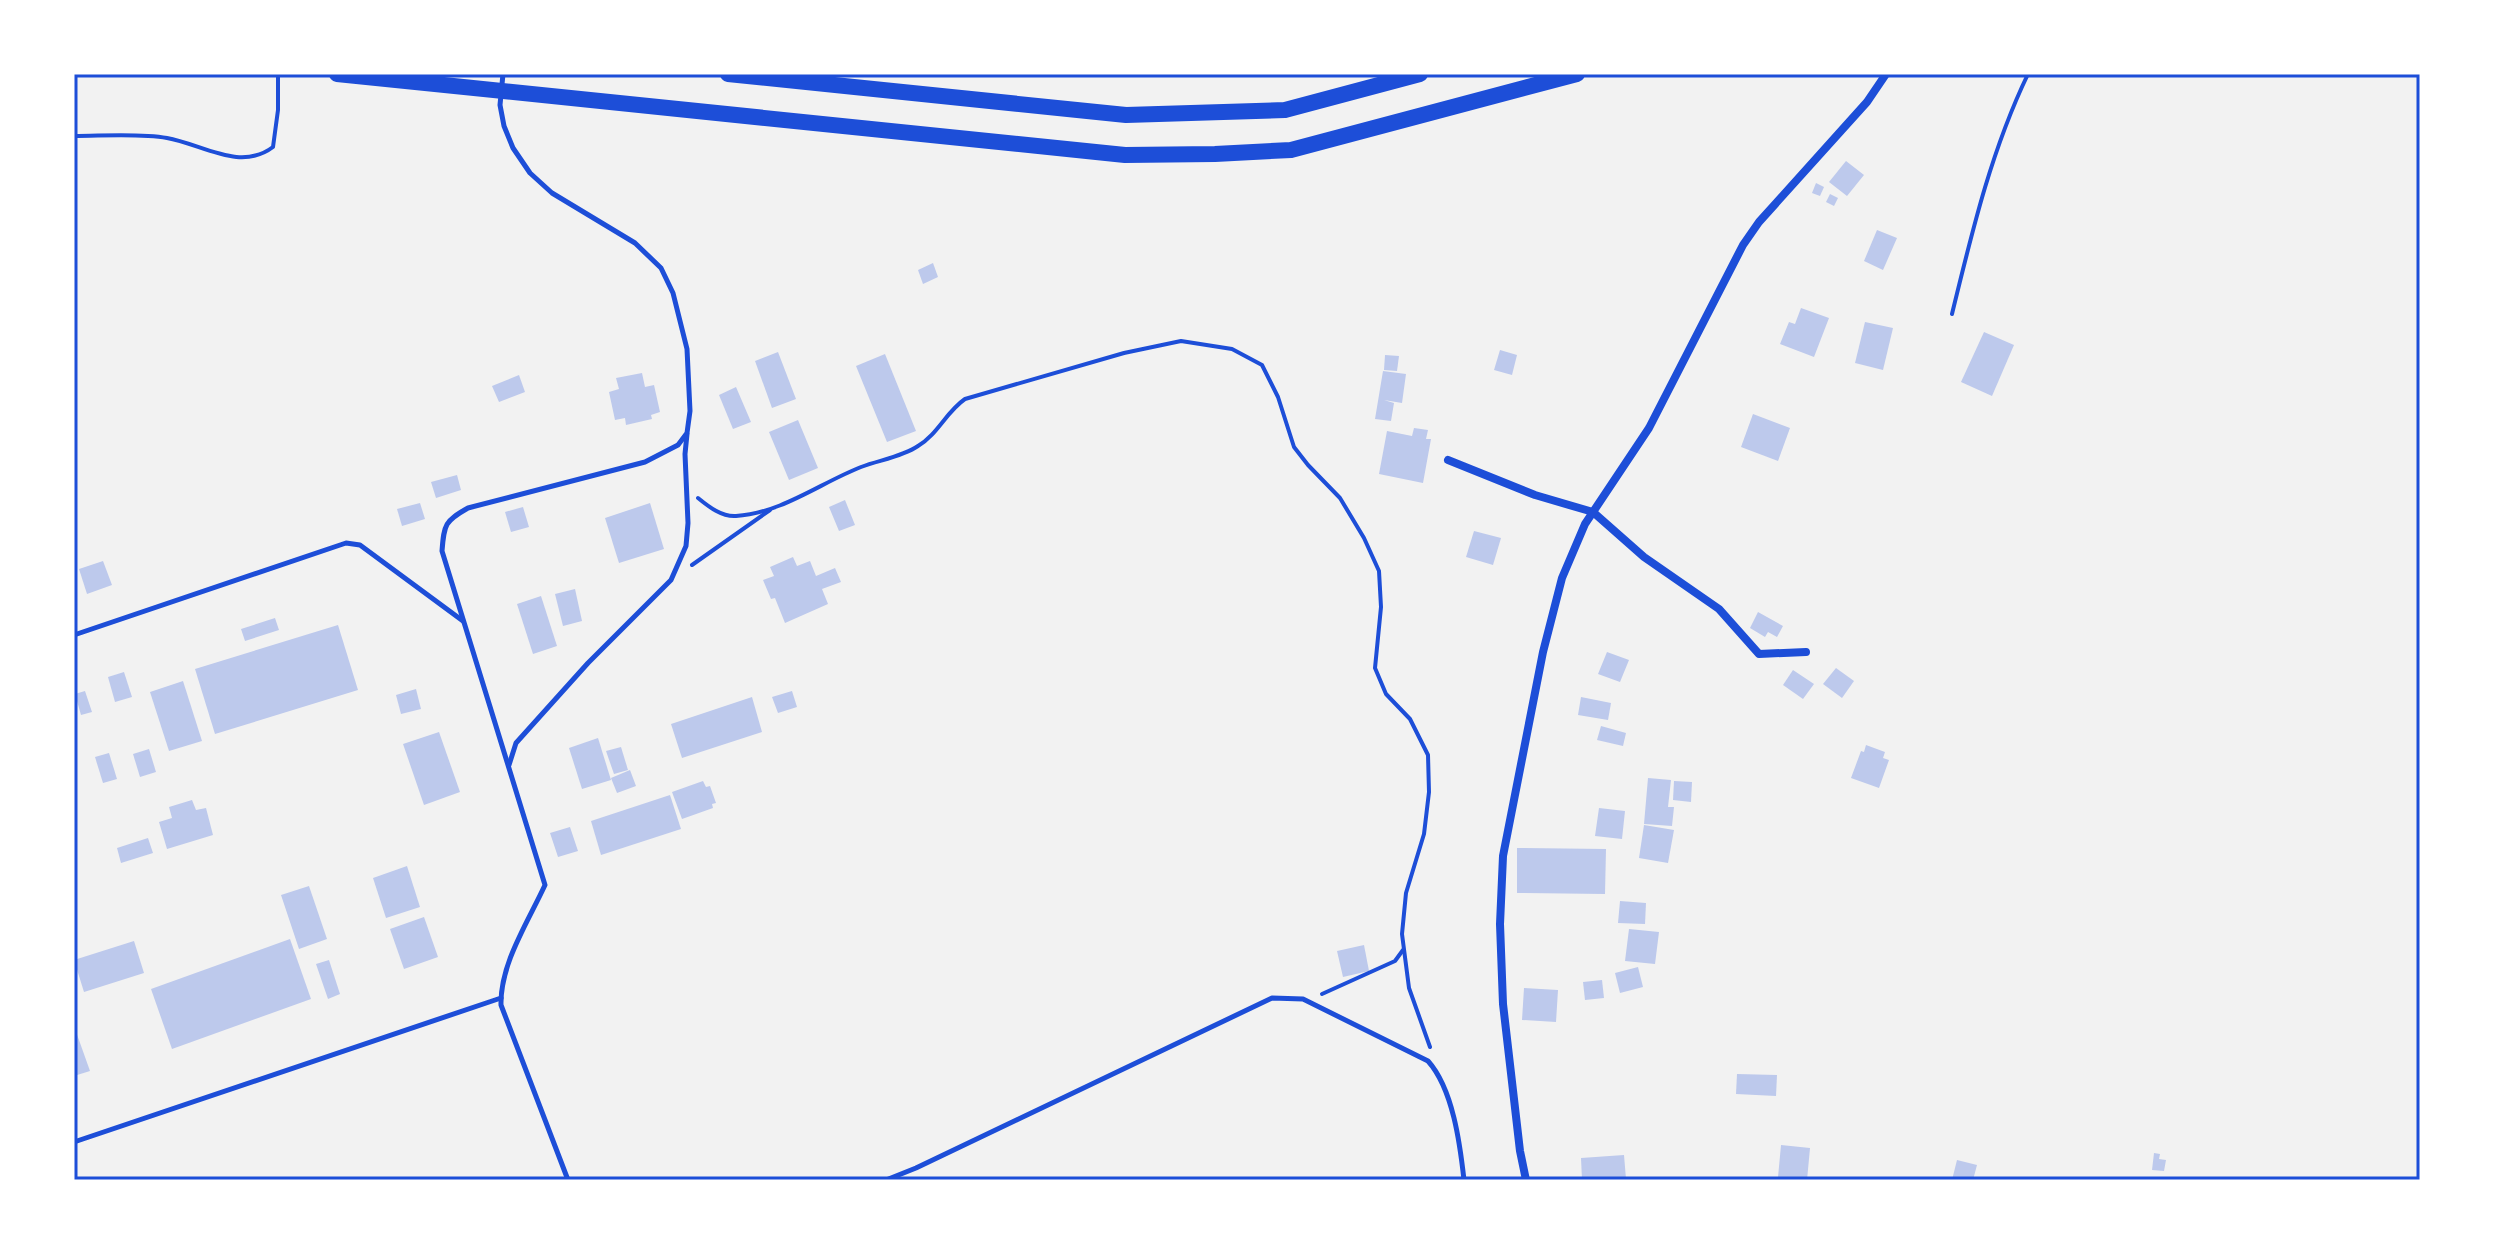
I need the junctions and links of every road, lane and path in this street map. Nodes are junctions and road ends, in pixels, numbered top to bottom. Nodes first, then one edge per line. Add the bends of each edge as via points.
1 (278, 74) edge
2 (337, 74) edge
3 (728, 74) edge
4 (1420, 74) edge
5 (1577, 74) edge
6 (1886, 74) edge
7 (2028, 74) edge
8 (502, 82) edge
9 (74, 136) edge
10 (1952, 314) dead end
11 (687, 433) junction
12 (1448, 460) dead end
13 (685, 481) junction
14 (772, 509) junction
15 (1593, 512) junction
16 (671, 580) junction
17 (464, 622) junction
18 (74, 635) edge
19 (1806, 652) dead end
20 (509, 767) junction
21 (1403, 950) junction
22 (501, 998) junction
23 (1307, 1000) junction
24 (1439, 1074) junction
25 (74, 1142) edge
26 (568, 1180) edge
27 (886, 1180) edge
28 (1464, 1180) edge
29 (1524, 1180) edge

1 - 9 path via 273,147 260,156 226,156 167,138
2 - 8 main road
3 - 4 main road via 1126,115 1285,110
5 - 8 main road via 1291,150 1125,155
6 - 15 street via 1743,245 1649,428
7 - 10 path via 1980,201
8 - 11 lane via 504,126 530,173 552,193 635,243 661,268 687,349
11 - 13 lane
11 - 17 lane via 678,445 645,462 468,508 449,519 442,551
12 - 15 street
13 - 14 path via 699,500 720,513 734,516
13 - 16 lane via 686,546
14 - 16 path
14 - 21 path via 858,468 916,448 965,399 1181,341 1232,349 1262,365 1294,447 1340,498 1379,571 1375,668 1386,694 1410,719 1428,755 1424,834 1406,893
15 - 19 street via 1644,557 1719,609 1759,654
15 - 29 street via 1562,578 1503,856 1503,1004
16 - 20 lane via 516,743
17 - 18 lane via 360,545 346,543
17 - 20 lane
20 - 22 lane via 545,885 512,958
21 - 23 path via 1395,961
21 - 24 path via 1409,988
22 - 25 lane
22 - 26 lane
23 - 24 lane via 1428,1061
23 - 27 lane via 1272,998
24 - 28 lane via 1459,1140

